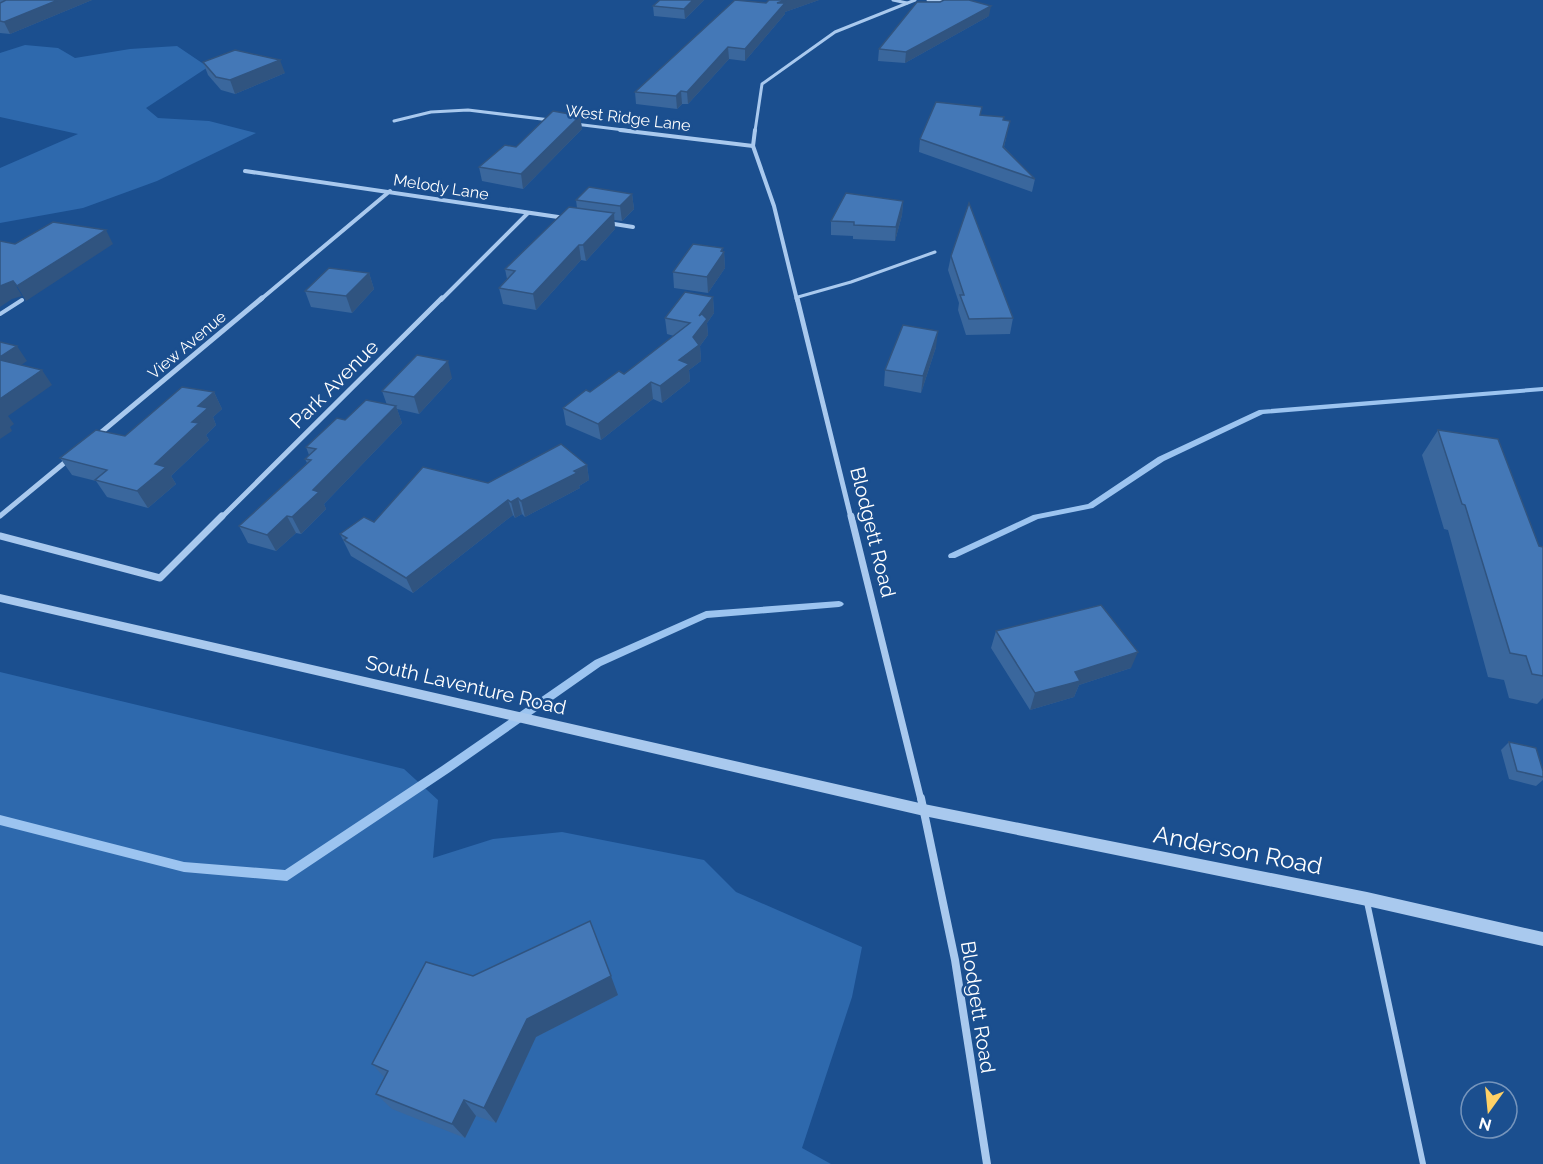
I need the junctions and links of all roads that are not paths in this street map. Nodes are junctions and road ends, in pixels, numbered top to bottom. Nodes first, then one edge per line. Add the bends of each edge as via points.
1 (893, 0) edge
2 (927, 0) edge
3 (954, 0) edge
4 (912, 2) edge
5 (394, 121) dead end
6 (551, 121) edge
7 (575, 124) edge
8 (753, 146) junction
9 (245, 171) dead end
10 (390, 191) junction
11 (528, 213) junction
12 (575, 219) edge
13 (598, 222) edge
14 (633, 227) dead end
15 (935, 252) dead end
16 (798, 297) junction
17 (22, 300) dead end
18 (0, 314) edge
19 (91, 441) edge
20 (73, 456) edge
21 (0, 516) edge
22 (0, 536) edge
23 (0, 598) edge
24 (924, 810) junction
25 (1366, 899) junction
26 (1543, 939) edge
27 (987, 1164) edge
28 (1423, 1164) edge

1 - 4 street
2 - 3 street
4 - 8 street, Blodgett Road via 831,34 762,84
5 - 6 street, West Ridge Lane via 431,112 468,110
7 - 8 street, West Ridge Lane
8 - 16 street, Blodgett Road
9 - 10 street, Melody Lane
10 - 11 street, Melody Lane
10 - 19 street, View Avenue
11 - 12 street, Melody Lane
11 - 22 street, Park Avenue via 160,578
13 - 14 street
15 - 16 lane
16 - 24 street, Blodgett Road
17 - 18 lane
20 - 21 street
23 - 24 street, South Laventure Road
24 - 25 street, Anderson Road
24 - 27 street, Blodgett Road via 955,960
25 - 26 street, Anderson Road
25 - 28 lane

